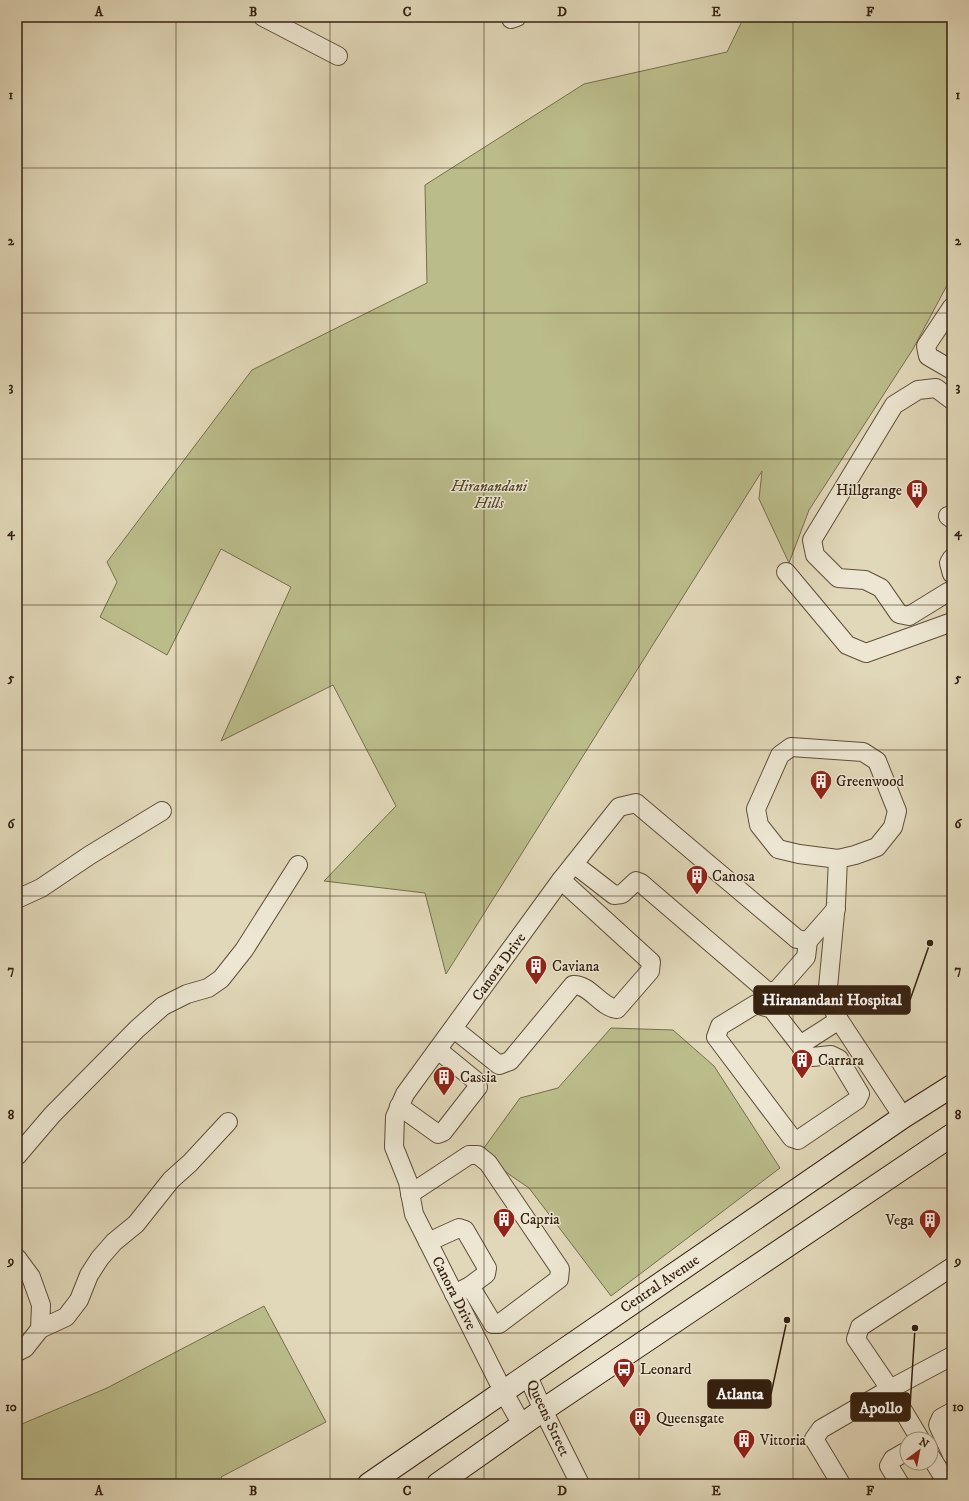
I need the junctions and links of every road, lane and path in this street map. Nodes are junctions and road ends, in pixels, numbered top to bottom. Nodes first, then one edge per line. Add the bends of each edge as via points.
1 (263, 17) edge
2 (338, 56) dead end
3 (952, 307) edge
4 (952, 370) edge
5 (952, 400) edge
6 (952, 558) edge
7 (786, 572) dead end
8 (952, 574) edge
9 (952, 592) edge
10 (952, 622) edge
11 (162, 811) dead end
12 (838, 859) junction
13 (574, 864) junction
14 (298, 865) dead end
15 (561, 880) junction
16 (17, 899) edge
17 (836, 909) junction
18 (808, 941) junction
19 (839, 1020) junction
20 (454, 1029) junction
21 (800, 1045) junction
22 (438, 1050) junction
23 (952, 1086) edge
24 (399, 1106) junction
25 (904, 1117) junction
26 (228, 1122) dead end
27 (952, 1134) edge
28 (17, 1156) edge
29 (410, 1194) junction
30 (428, 1242) junction
31 (17, 1258) edge
32 (952, 1267) edge
33 (462, 1290) junction
34 (40, 1329) junction
35 (17, 1352) edge
36 (952, 1356) edge
37 (527, 1374) junction
38 (890, 1389) junction
39 (503, 1391) junction
40 (543, 1410) junction
41 (952, 1412) edge
42 (522, 1425) junction
43 (915, 1431) edge
44 (952, 1454) edge
45 (899, 1456) edge
46 (939, 1469) edge
47 (948, 1483) edge
48 (369, 1484) edge
49 (438, 1484) edge
50 (580, 1484) edge
51 (841, 1484) edge
52 (900, 1484) edge

1 - 2 street
3 - 4 street via 926,346 928,356
5 - 9 street via 936,388 918,390 894,404 812,540 815,555 838,578 865,580 881,588 899,614 909,616
6 - 8 street via 949,563
7 - 10 street via 847,645 866,653
11 - 16 street via 41,888
12 - 12 street via 778,849 759,825 756,809 780,755 791,747 863,752 876,760 897,811 893,827 877,847
12 - 17 street
13 - 15 street, Canora Drive
13 - 18 street, Canora Drive via 619,808 636,803 797,939
13 - 18 street via 614,895 622,894 636,881 641,883 768,992 777,990 806,957
14 - 28 street via 244,950 221,979 208,988 163,1006 52,1115
15 - 20 street, Canora Drive
15 - 20 street via 651,962 650,971 617,1009 609,1008 580,985 573,985 510,1061 499,1065
17 - 18 street
17 - 19 street via 827,998
19 - 21 street
19 - 25 street
20 - 22 street, Canora Drive
21 - 21 street via 772,1009 756,1004 720,1026 716,1037 792,1138 798,1140 857,1100 860,1094 839,1059 831,1055 812,1057 806,1054
22 - 24 street, Canora Drive
22 - 24 street via 476,1082 478,1087 443,1132 438,1134
23 - 25 main road, Central Avenue
24 - 29 street, Canora Drive via 395,1116 394,1147
25 - 37 main road, Central Avenue
26 - 34 street via 171,1180 136,1224 114,1242 100,1258 88,1275 79,1300 66,1317
27 - 40 main road
29 - 30 street, Canora Drive via 414,1214
29 - 33 street via 469,1155 478,1155 488,1163 560,1269 559,1280 500,1324 493,1324
30 - 33 street, Canora Drive
30 - 33 street via 459,1228 465,1230 487,1268 486,1274
31 - 34 street via 31,1277 41,1305
32 - 38 street via 860,1327 856,1339
33 - 39 street, Canora Drive
34 - 35 street via 25,1348
36 - 38 street
37 - 39 main road, Central Avenue
37 - 40 street, Queens Street
38 - 43 street
38 - 51 street via 821,1429 814,1439
39 - 42 street, Canora Drive
39 - 48 main road, Central Avenue
40 - 42 main road
40 - 50 street, Queens Street
41 - 44 street via 941,1418 938,1425
42 - 49 main road
45 - 52 street via 889,1466
46 - 47 street

